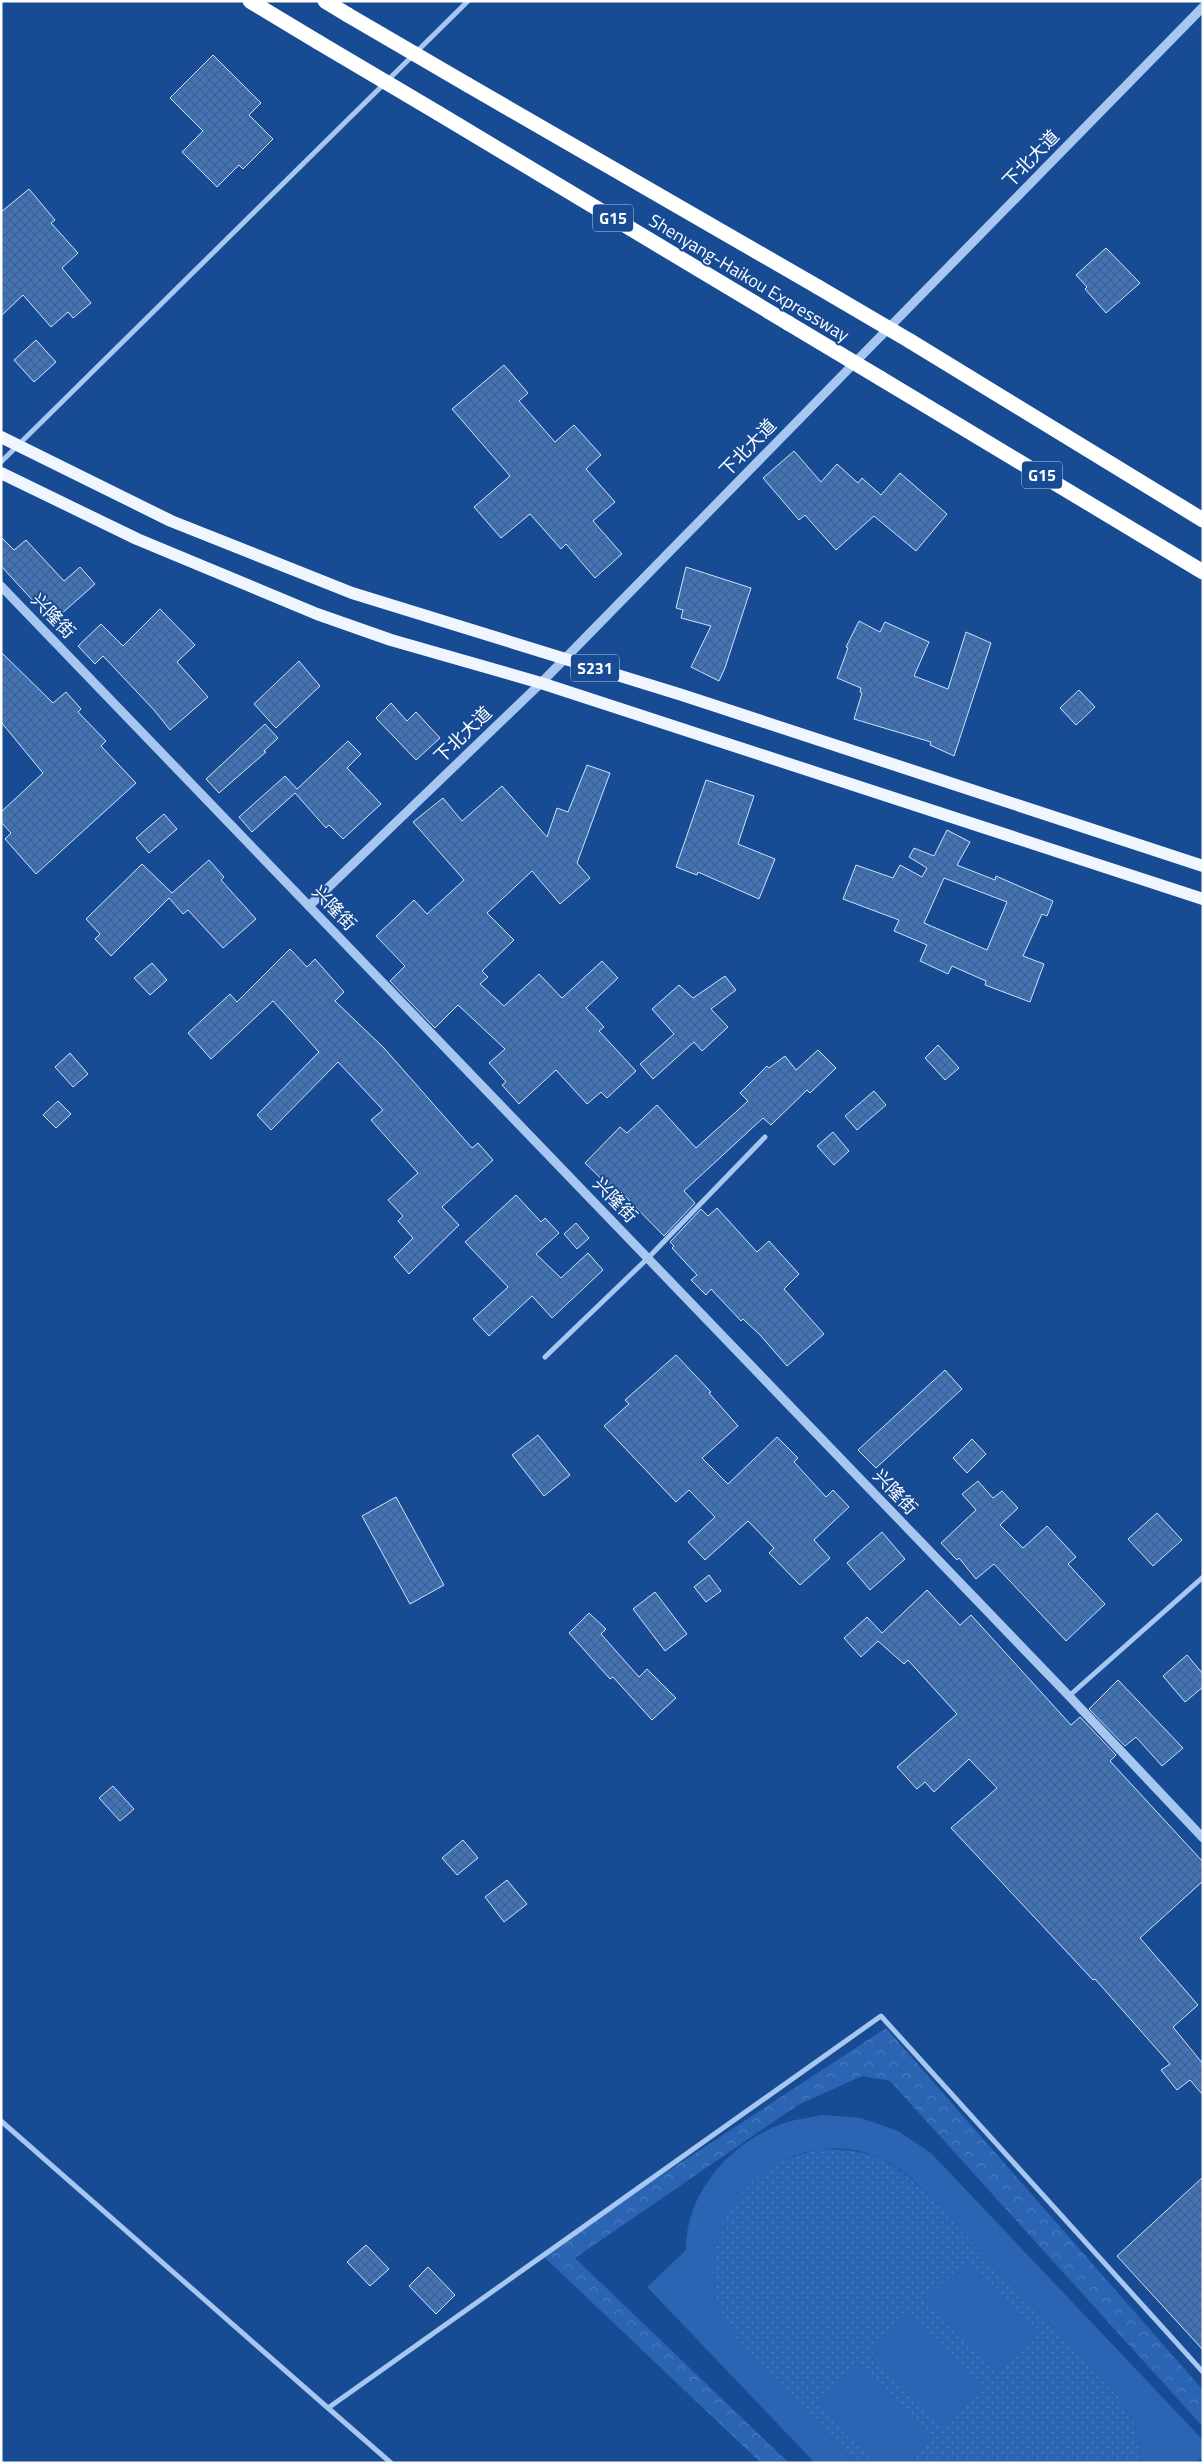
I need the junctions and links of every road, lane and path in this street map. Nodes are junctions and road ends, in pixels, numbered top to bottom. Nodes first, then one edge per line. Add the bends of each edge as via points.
1 (250, 1) edge
2 (325, 1) edge
3 (468, 1) edge
4 (1203, 7) edge
5 (1, 437) edge
6 (17, 446) junction
7 (1, 462) edge
8 (1, 474) edge
9 (1203, 520) edge
10 (1203, 572) edge
11 (1, 586) edge
12 (564, 659) junction
13 (541, 683) junction
14 (1203, 866) edge
15 (1203, 899) edge
16 (309, 906) junction
17 (766, 1137) dead end
18 (648, 1258) junction
19 (545, 1357) dead end
20 (1203, 1577) edge
21 (1070, 1696) junction
22 (1203, 1838) edge
23 (1, 2120) edge
24 (1203, 2372) edge
25 (328, 2408) junction
26 (392, 2463) edge

1 - 10 highway, Shenyang-Haikou Expressway / G15, bridge
2 - 9 highway, Shenyang-Haikou Expressway / G15, bridge via 910,341
3 - 6 street
4 - 12 street, 下北大道
5 - 6 main road, S231
6 - 7 street
6 - 12 main road, S231 via 171,521 352,593
8 - 13 main road, S231 via 137,539 317,614 391,640
11 - 16 street, 兴隆街
12 - 13 street, 下北大道
12 - 14 main road, S231
13 - 15 main road, S231
13 - 16 street, 下北大道
16 - 18 street, 兴隆街
17 - 18 street
18 - 19 street
18 - 21 street, 兴隆街
20 - 21 street
21 - 22 street, 兴隆街
23 - 25 street
24 - 25 street via 881,2016
25 - 26 street

